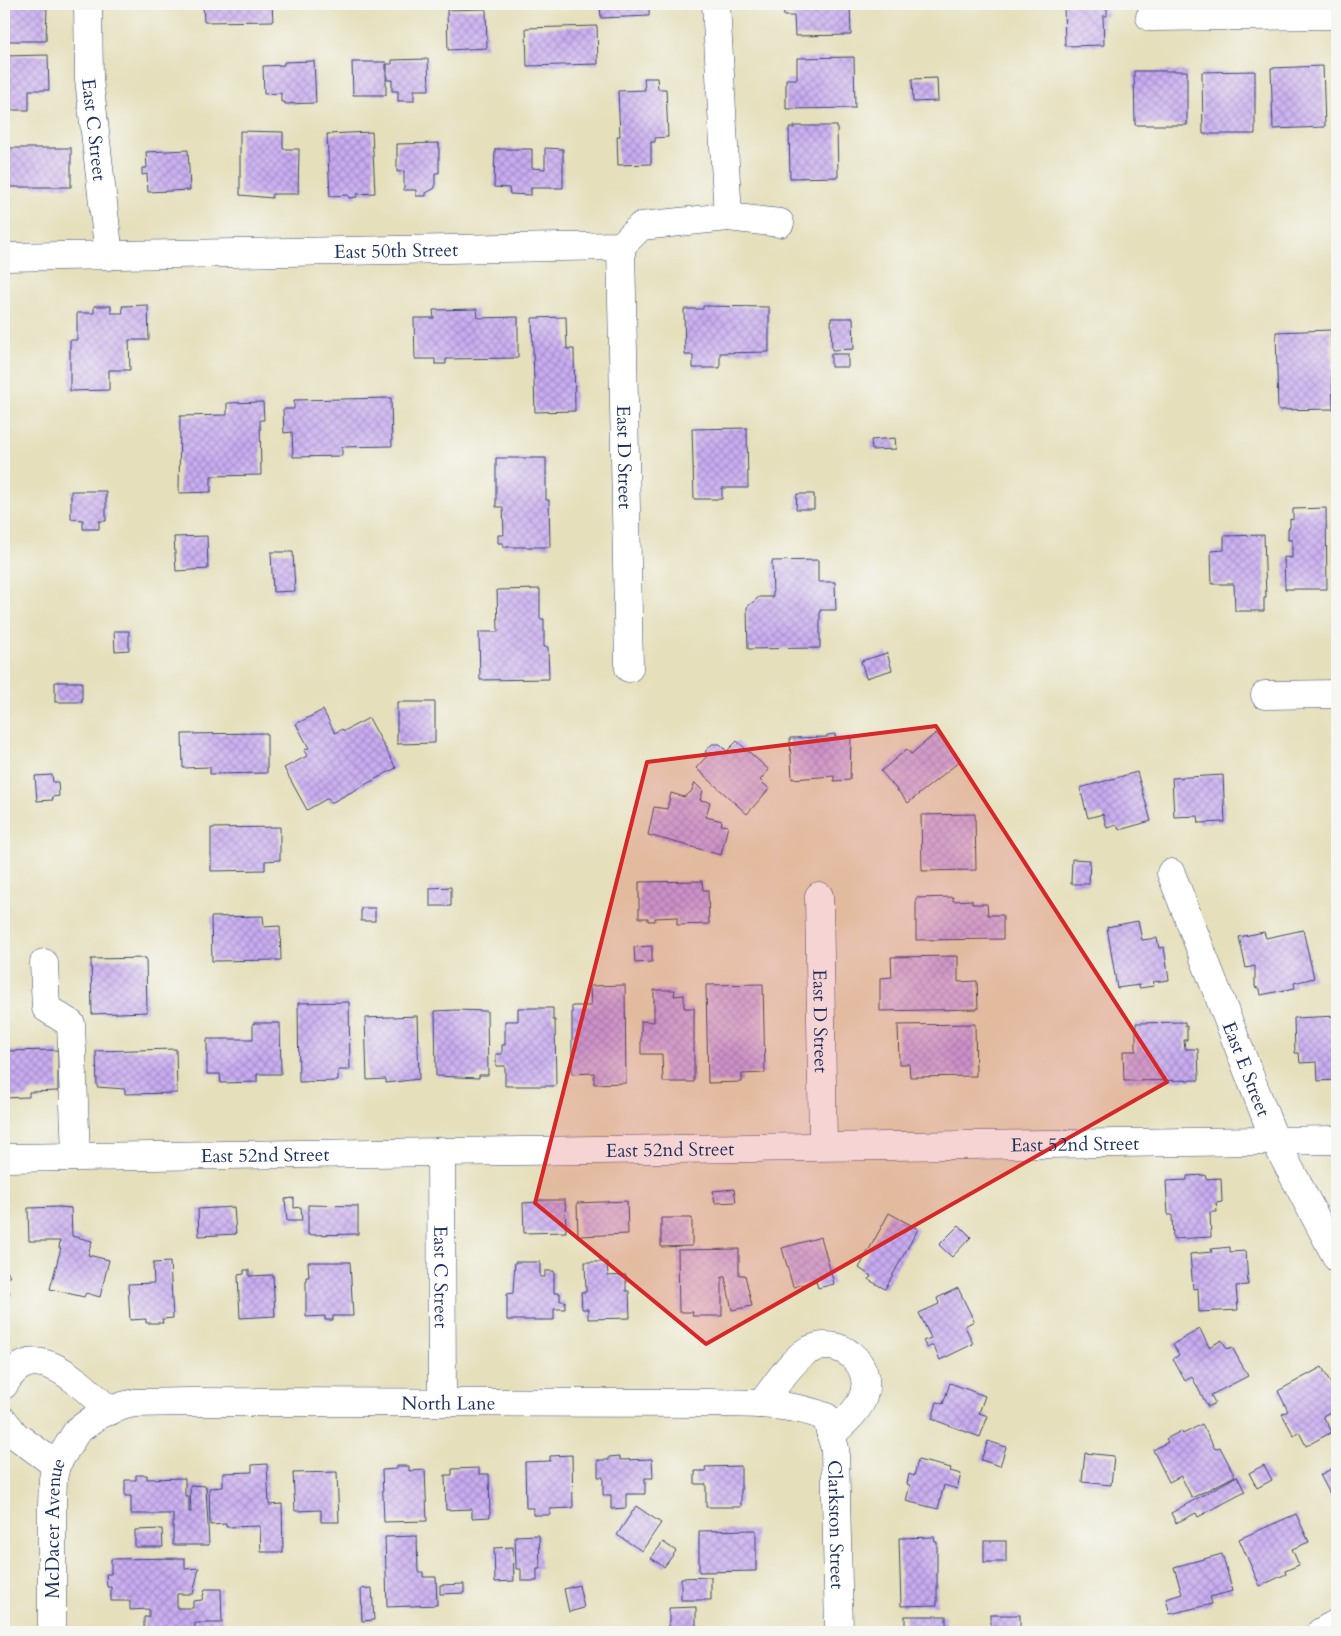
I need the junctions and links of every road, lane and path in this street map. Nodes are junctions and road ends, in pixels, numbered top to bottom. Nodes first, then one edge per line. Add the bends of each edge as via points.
1 (88, 4) edge
2 (716, 4) edge
3 (1337, 15) edge
4 (1150, 17) dead end
5 (728, 217) junction
6 (780, 222) dead end
7 (621, 246) junction
8 (109, 256) junction
9 (4, 257) edge
10 (629, 668) dead end
11 (1337, 694) edge
12 (1265, 695) dead end
13 (1171, 873) dead end
14 (819, 896) dead end
15 (44, 963) dead end
16 (1337, 1140) edge
17 (1275, 1141) junction
18 (823, 1145) junction
19 (441, 1151) junction
20 (76, 1156) junction
21 (4, 1158) edge
22 (1337, 1258) edge
23 (4, 1385) edge
24 (442, 1402) junction
25 (761, 1404) junction
26 (110, 1411) junction
27 (4, 1421) edge
28 (829, 1426) junction
29 (77, 1431) joint
30 (56, 1465) junction
31 (1337, 1624) edge
32 (52, 1632) edge
33 (839, 1632) edge
34 (1321, 1632) edge

1 - 8 street, East C Street via 89,79
2 - 5 street
3 - 4 street
5 - 6 street
5 - 7 street via 641,226
7 - 8 street, East 50th Street
7 - 10 street, East D Street
8 - 9 street, East 50th Street
11 - 12 street
13 - 17 street, East E Street
14 - 18 street, East D Street
15 - 20 street via 46,1008 71,1024
16 - 17 street, East 52nd Street
17 - 18 street, East 52nd Street
17 - 22 street, East E Street
18 - 19 street, East 52nd Street
19 - 20 street, East 52nd Street
19 - 24 street, East C Street
20 - 21 street, East 52nd Street
23 - 26 street via 16,1370 28,1364 53,1365
24 - 25 street, North Lane
24 - 26 street, North Lane via 134,1403
25 - 28 street, North Lane via 801,1409
25 - 28 street via 808,1350 834,1346 857,1359 864,1371 866,1384 856,1409
26 - 29 street, North Lane
27 - 30 street via 15,1435
28 - 33 street, Clarkston Street via 835,1449 838,1505
29 - 30 street, McDacer Avenue
30 - 32 street, McDacer Avenue via 52,1506
31 - 34 street

